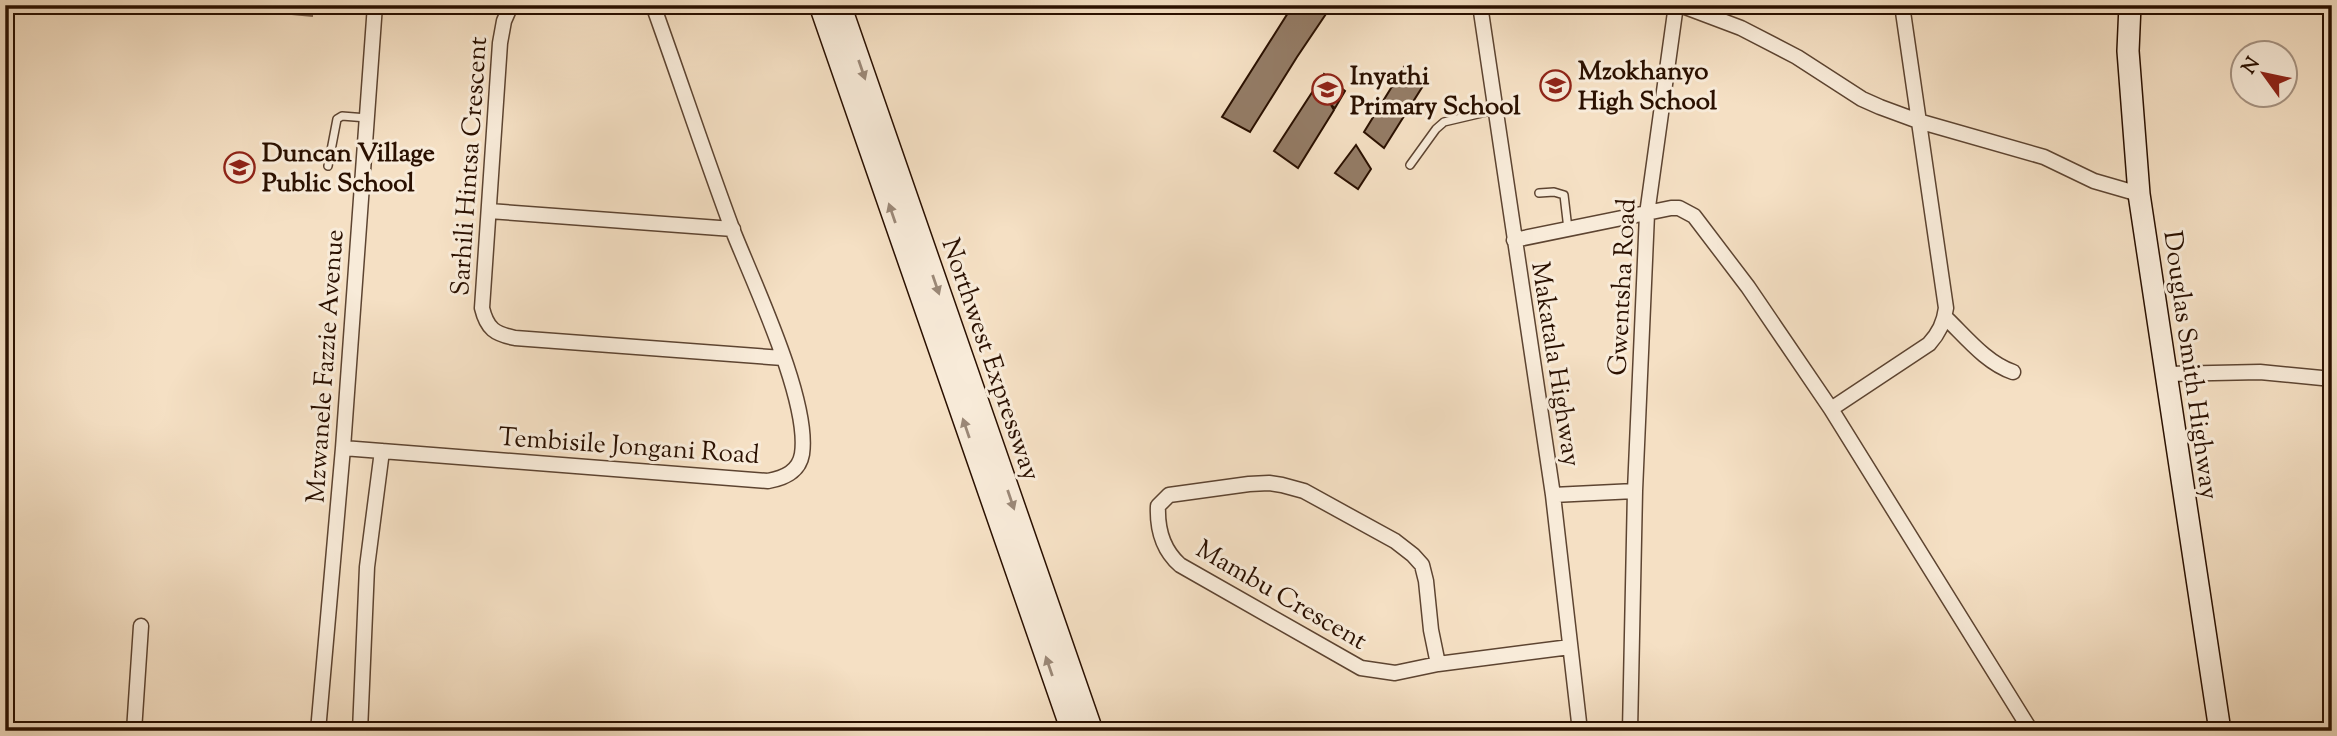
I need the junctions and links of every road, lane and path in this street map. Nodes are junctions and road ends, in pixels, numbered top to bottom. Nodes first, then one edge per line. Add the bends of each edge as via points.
1 (375, 5) edge
2 (511, 5) edge
3 (653, 5) edge
4 (820, 5) edge
5 (840, 5) edge
6 (1480, 5) edge
7 (1678, 5) edge
8 (1902, 5) edge
9 (2130, 5) edge
10 (1495, 110) junction
11 (366, 118) junction
12 (1919, 121) junction
13 (1410, 165) dead end
14 (328, 166) dead end
15 (1539, 193) dead end
16 (2139, 194) junction
17 (489, 211) junction
18 (1647, 214) junction
19 (733, 229) junction
20 (1568, 230) junction
21 (1514, 240) junction
22 (1945, 317) junction
23 (783, 358) junction
24 (2013, 372) dead end
25 (2166, 374) junction
26 (2332, 379) edge
27 (1831, 409) junction
28 (343, 448) junction
29 (382, 451) junction
30 (1635, 491) junction
31 (1553, 495) junction
32 (141, 626) dead end
33 (1570, 648) junction
34 (1438, 664) junction
35 (318, 729) edge
36 (134, 731) edge
37 (347, 731) edge
38 (360, 731) edge
39 (1072, 731) edge
40 (1092, 731) edge
41 (1580, 731) edge
42 (1630, 731) edge
43 (2031, 731) edge
44 (2220, 731) edge

1 - 11 street, Mzwanele Fazzie Avenue
2 - 17 street, Sarhili Hintsa Crescent via 500,43
3 - 19 street, Tembisile Jongani Road
39 -> 4 main road, Northwest Expressway
5 -> 40 main road, Northwest Expressway
6 - 10 street, Makatala Highway
7 - 12 street via 1741,28 1862,99
7 - 18 street, Gwentsha Road
8 - 12 street
9 - 16 main road, Douglas Smith Highway via 2128,51
10 - 13 lane via 1444,122
10 - 21 street, Makatala Highway
11 - 14 lane via 337,119
11 - 28 street, Mzwanele Fazzie Avenue
12 - 16 street via 2044,157 2094,181
12 - 22 street
15 - 20 lane via 1564,195
16 - 25 main road, Douglas Smith Highway
17 - 19 street
17 - 23 street, Sarhili Hintsa Crescent via 482,308 489,327 500,335
18 - 20 street
18 - 27 street via 1679,208 1694,216
18 - 30 street, Gwentsha Road
19 - 23 street, Tembisile Jongani Road
20 - 21 street
21 - 31 street, Makatala Highway
22 - 24 street via 1997,364
22 - 27 street via 1929,344
23 - 29 street, Tembisile Jongani Road via 800,413 802,455 798,467 780,479
25 - 26 street via 2260,372
25 - 44 main road, Douglas Smith Highway
27 - 43 street
28 - 29 street, Tembisile Jongani Road
28 - 35 street, Mzwanele Fazzie Avenue
29 - 38 street via 367,567
30 - 31 street
30 - 42 street, Gwentsha Road
31 - 33 street, Makatala Highway
32 - 36 street
33 - 34 street, Mambu Crescent
33 - 41 street, Makatala Highway
34 - 34 street, Mambu Crescent via 1395,673 1345,661 1180,565 1163,543 1158,506 1169,495 1269,483 1304,491 1395,541 1422,565
35 - 37 street

